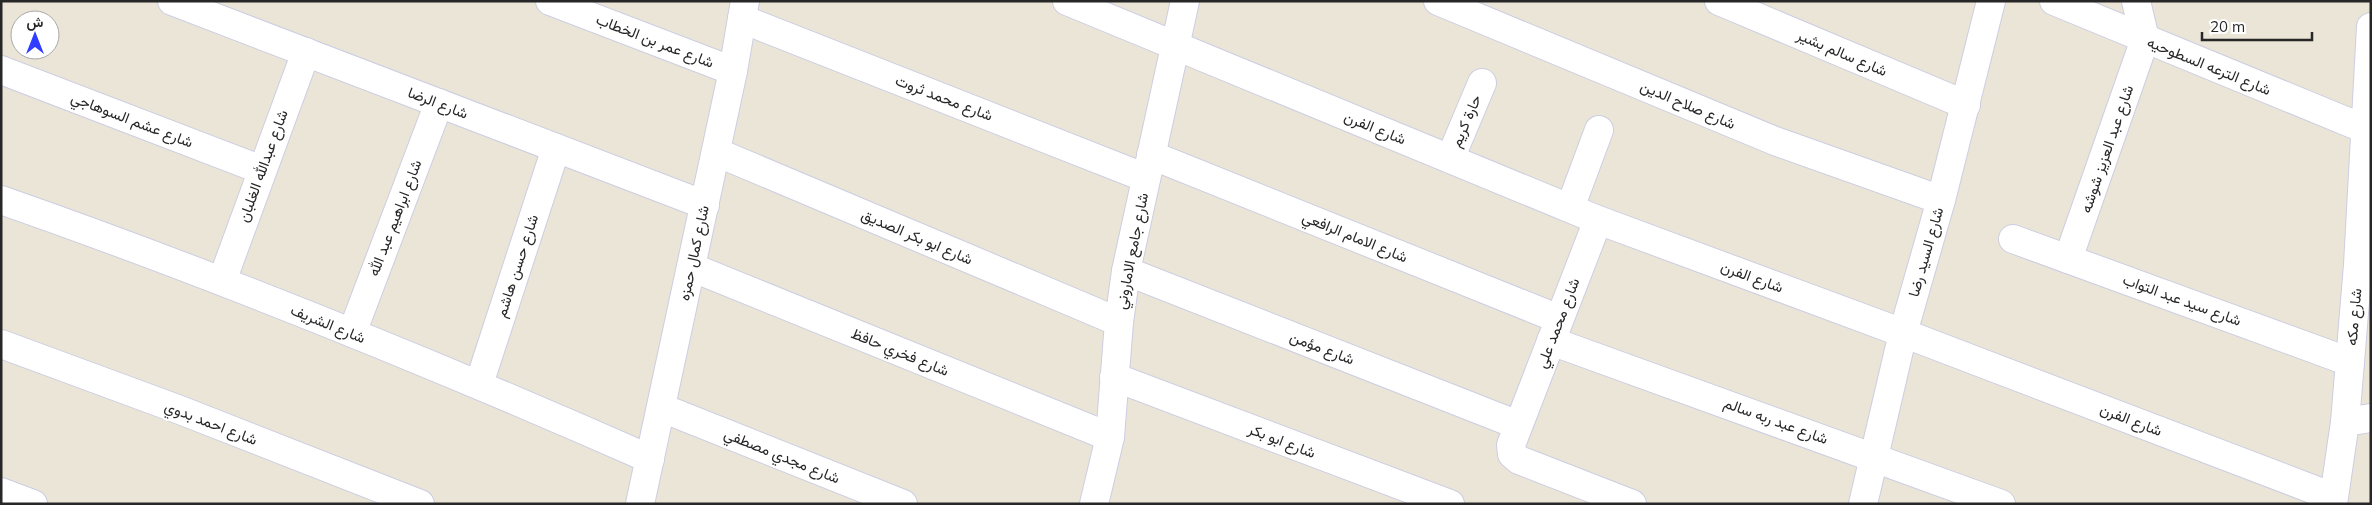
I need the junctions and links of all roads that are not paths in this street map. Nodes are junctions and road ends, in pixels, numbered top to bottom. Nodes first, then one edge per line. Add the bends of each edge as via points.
1 (172, 1) edge
2 (550, 1) edge
3 (1067, 1) edge
4 (1185, 1) edge
5 (1438, 1) edge
6 (1719, 1) edge
7 (1991, 1) edge
8 (2054, 1) edge
9 (2136, 1) edge
10 (744, 10) edge
11 (2371, 27) edge
12 (2145, 39) junction
13 (1174, 46) junction
14 (306, 52) junction
15 (1, 70) edge
16 (733, 71) junction
17 (1482, 83) dead end
18 (439, 103) junction
19 (1966, 105) junction
20 (2368, 119) edge
21 (1599, 130) dead end
22 (556, 148) junction
23 (716, 152) junction
24 (1450, 159) junction
25 (1148, 166) junction
26 (262, 170) junction
27 (1, 200) edge
28 (1941, 200) junction
29 (705, 205) junction
30 (1570, 208) junction
31 (1598, 220) junction
32 (2013, 239) dead end
33 (2068, 259) junction
34 (2365, 264) edge
35 (691, 267) junction
36 (1126, 272) junction
37 (222, 281) junction
38 (1119, 322) junction
39 (1555, 330) junction
40 (352, 333) junction
41 (1904, 333) junction
42 (1, 344) edge
43 (2350, 362) junction
44 (1114, 377) junction
45 (478, 384) junction
46 (662, 408) junction
47 (2358, 420) edge
48 (1518, 425) junction
49 (1110, 437) junction
50 (1875, 457) junction
51 (650, 459) junction
52 (1, 492) edge
53 (2333, 501) edge
54 (33, 504) edge
55 (420, 504) edge
56 (640, 504) edge
57 (903, 504) edge
58 (1094, 504) edge
59 (1450, 504) edge
60 (1632, 504) edge
61 (1864, 504) edge
62 (2000, 504) edge

1 - 14 street, شارع الرضا
2 - 16 street, شارع عمر بن الخطاب
3 - 13 street, شارع الفرن
4 - 13 street, شارع جامع الاماروني
5 - 28 street, شارع صلاح الدين via 1775,141
6 - 19 street, شارع سالم بشير
7 - 19 street, شارع السيد رضا
8 - 12 street, شارع الترعه السطوحيه
9 - 12 street
10 - 16 street, شارع كمال حمزه
10 - 25 street, شارع محمد ثروت
11 - 20 street, شارع مكه
12 - 20 street, شارع الترعه السطوحيه
12 - 33 street, شارع عبد العزيز شوشه
13 - 24 street, شارع الفرن
13 - 25 street, شارع جامع الاماروني
14 - 18 street, شارع الرضا
14 - 26 street, شارع عبدالله الغلبان
15 - 26 street, شارع عشم السوهاجي
16 - 23 street, شارع كمال حمزه
17 - 24 street, حارة كريم
18 - 22 street, شارع الرضا
18 - 40 street, شارع ابراهيم عبد الله
19 - 28 street, شارع السيد رضا
20 - 34 street, شارع مكه
21 - 30 street
22 - 29 street, شارع الرضا
22 - 45 street, شارع حسن هاشم
23 - 29 street, شارع كمال حمزه
23 - 38 street, شارع ابو بكر الصديق
24 - 30 street, شارع الفرن
25 - 36 street, شارع جامع الاماروني
25 - 39 street, شارع الامام الرافعي
26 - 37 street, شارع عبدالله الغلبان
27 - 37 street, شارع الشريف
28 - 41 street, شارع السيد رضا
29 - 35 street, شارع كمال حمزه
30 - 31 street, شارع الفرن
31 - 39 street, شارع محمد علي
31 - 41 street, شارع الفرن
32 - 33 street, شارع سيد عبد التواب
33 - 43 street, شارع سيد عبد التواب
34 - 43 street, شارع مكه
35 - 46 street, شارع كمال حمزه
35 - 49 street, شارع فخري حافظ
36 - 38 street, شارع جامع الاماروني
36 - 48 street, شارع مؤمن
37 - 40 street, شارع الشريف
38 - 44 street, شارع جامع الاماروني
39 - 48 street, شارع محمد علي
39 - 50 street, شارع عبد ربه سالم
40 - 45 street, شارع الشريف
41 - 50 street, شارع السيد رضا
41 - 53 street, شارع الفرن
42 - 55 street, شارع احمد بدوي
43 - 47 street, شارع مكه
44 - 49 street, شارع جامع الاماروني
44 - 59 street, شارع ابو بكر
45 - 51 street, شارع الشريف
46 - 51 street, شارع كمال حمزه
46 - 57 street, شارع مجدي مصطفي
47 - 53 street, شارع مكه
48 - 60 street, شارع محمد علي via 1511,445 1512,454 1519,460
49 - 58 street, شارع جامع الاماروني
50 - 61 street, شارع السيد رضا
50 - 62 street, شارع عبد ربه سالم
51 - 56 street, شارع كمال حمزه
52 - 54 street

